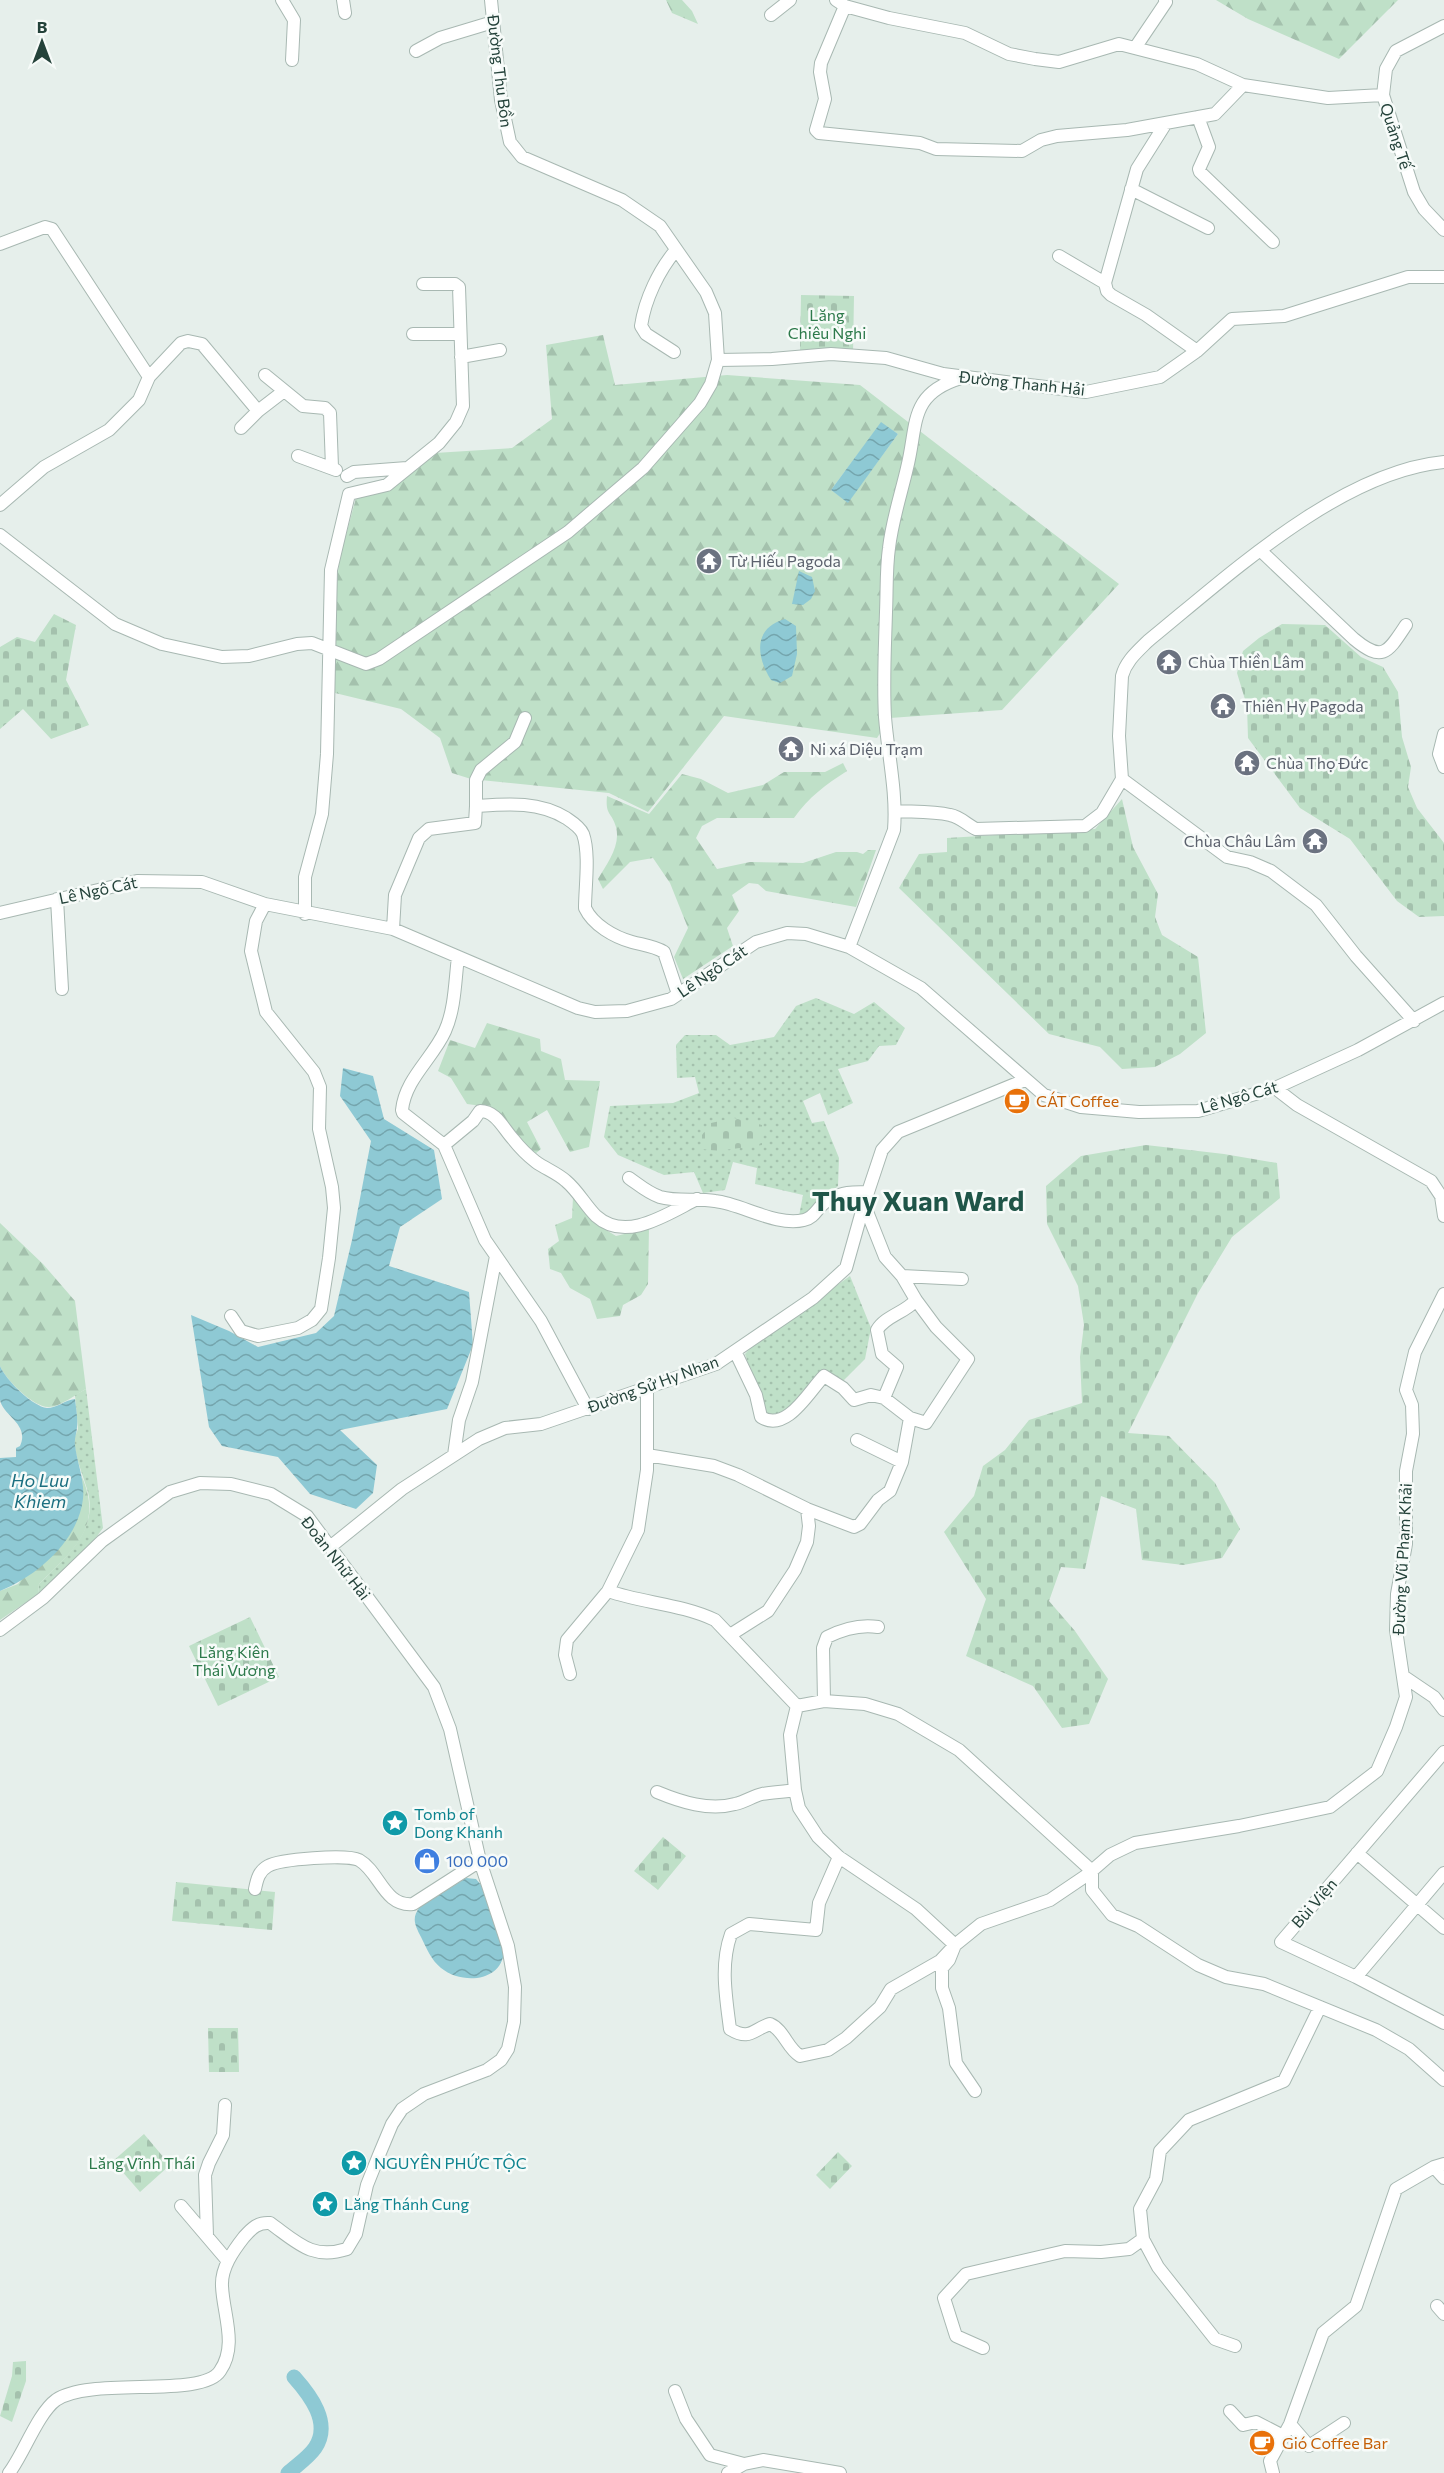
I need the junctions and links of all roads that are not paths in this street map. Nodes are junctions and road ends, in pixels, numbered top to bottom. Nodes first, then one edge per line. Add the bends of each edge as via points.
1 (282, 0) edge
2 (491, 0) edge
3 (790, 0) edge
4 (1165, 0) edge
5 (841, 3) edge
6 (771, 15) dead end
7 (494, 22) junction
8 (1444, 26) edge
9 (1135, 48) junction
10 (416, 51) dead end
11 (292, 60) dead end
12 (1243, 85) junction
13 (1383, 95) junction
14 (1198, 117) junction
15 (1166, 123) junction
16 (1131, 189) junction
17 (1208, 228) dead end
18 (1444, 230) edge
19 (1273, 243) dead end
20 (0, 244) edge
21 (676, 250) junction
22 (1059, 256) dead end
23 (1444, 277) edge
24 (1105, 283) junction
25 (423, 284) dead end
26 (413, 334) dead end
27 (460, 334) junction
28 (500, 350) dead end
29 (1197, 351) junction
30 (675, 352) dead end
31 (461, 357) junction
32 (718, 360) junction
33 (265, 375) dead end
34 (149, 377) junction
35 (964, 377) junction
36 (284, 391) junction
37 (258, 411) junction
38 (241, 428) dead end
39 (298, 456) dead end
40 (1444, 462) edge
41 (332, 467) junction
42 (409, 468) junction
43 (347, 477) junction
44 (349, 494) junction
45 (0, 505) edge
46 (0, 535) edge
47 (1261, 551) junction
48 (1406, 626) dead end
49 (328, 648) junction
50 (525, 718) dead end
51 (1444, 734) edge
52 (1444, 767) edge
53 (1122, 779) junction
54 (476, 806) junction
55 (896, 811) junction
56 (57, 899) junction
57 (265, 904) junction
58 (0, 913) edge
59 (305, 914) junction
60 (393, 929) junction
61 (849, 947) junction
62 (458, 957) junction
63 (62, 989) dead end
64 (678, 994) junction
65 (1444, 1003) edge
66 (1414, 1021) junction
67 (1025, 1080) junction
68 (1275, 1088) junction
69 (444, 1145) junction
70 (629, 1178) dead end
71 (1442, 1196) edge
72 (866, 1198) junction
73 (697, 1200) junction
74 (1444, 1216) edge
75 (496, 1256) junction
76 (902, 1276) junction
77 (963, 1279) dead end
78 (1444, 1294) edge
79 (916, 1300) junction
80 (231, 1316) dead end
81 (735, 1351) junction
82 (647, 1389) junction
83 (884, 1398) junction
84 (588, 1409) junction
85 (910, 1418) junction
86 (857, 1440) dead end
87 (454, 1455) junction
88 (647, 1455) junction
89 (902, 1462) junction
90 (807, 1509) junction
91 (330, 1547) junction
92 (608, 1591) junction
93 (878, 1627) dead end
94 (0, 1630) edge
95 (730, 1635) junction
96 (570, 1674) dead end
97 (1403, 1676) junction
98 (824, 1701) junction
99 (797, 1706) junction
100 (1444, 1710) edge
101 (1444, 1752) edge
102 (795, 1790) junction
103 (657, 1792) dead end
104 (1357, 1853) junction
105 (839, 1857) junction
106 (480, 1861) junction
107 (1092, 1870) junction
108 (1444, 1873) edge
109 (255, 1889) dead end
110 (1417, 1905) junction
111 (1444, 1928) edge
112 (955, 1945) junction
113 (1356, 1977) junction
114 (1320, 2007) junction
115 (1444, 2023) edge
116 (1444, 2080) edge
117 (975, 2091) dead end
118 (225, 2105) dead end
119 (1439, 2166) edge
120 (1444, 2178) edge
121 (181, 2206) dead end
122 (207, 2236) junction
123 (1143, 2239) junction
124 (227, 2260) junction
125 (1236, 2346) dead end
126 (983, 2348) dead end
127 (675, 2391) dead end
128 (1230, 2411) dead end
129 (1344, 2423) dead end
130 (1290, 2424) junction
131 (1284, 2436) junction
132 (744, 2464) junction
133 (822, 2471) edge
134 (9, 2473) edge
135 (728, 2473) edge
136 (840, 2473) edge
137 (1274, 2473) edge

1 - 11 street via 294,20
2 - 7 street, Đường Thu Bồn
3 - 6 street
4 - 9 street
5 - 9 street via 965,33 1009,54 1035,59 1059,62 1119,44
5 - 15 street via 821,63 825,99 816,130 819,133 920,143 936,149 1022,150 1057,136
7 - 10 street via 440,38
7 - 21 street, Đường Thu Bồn via 501,100 510,142 522,157 641,212 660,226
8 - 13 street, Quảng Tế via 1396,51 1386,69
9 - 12 street via 1197,64
12 - 13 street via 1328,98
12 - 14 street via 1215,114
13 - 18 street, Quảng Tế via 1414,192
14 - 15 street
14 - 19 street via 1209,147 1200,172
15 - 16 street via 1144,157
16 - 17 street
16 - 24 street
20 - 34 street via 45,227 52,229
21 - 30 street via 664,264 641,326 645,334
21 - 32 street, Đường Thu Bồn via 706,292 715,313
22 - 24 street
23 - 29 street, Đường Thanh Hải via 1408,277 1284,316 1232,319
24 - 29 street via 1112,296
25 - 27 street via 459,287
26 - 27 street
27 - 31 street
28 - 31 street
29 - 35 street, Đường Thanh Hải via 1160,377 1086,392
31 - 42 street via 463,406 456,422 439,443
32 - 35 street, Đường Thanh Hải via 831,354 886,358
32 - 49 street via 700,403 643,468 568,532 379,659 366,664
33 - 36 street
34 - 37 street via 181,343 198,343
34 - 45 street via 139,400 109,430 44,467
35 - 55 street via 950,381 917,411 889,547 885,716
36 - 37 street
36 - 41 street via 303,406 325,408 330,413
37 - 38 street
39 - 41 street
40 - 47 street via 1420,464 1364,484
41 - 43 street
42 - 43 street via 354,472
42 - 44 street via 387,485
43 - 44 street
44 - 49 street via 330,570
46 - 49 street via 115,624 162,644 222,657 249,656 297,644
47 - 48 street via 1371,652 1385,653
47 - 53 street via 1148,641 1124,667 1119,736
49 - 59 street via 324,794 305,877
50 - 54 street via 515,741 481,770 476,780
51 - 52 street via 1439,754
53 - 55 street via 1102,813 1085,825 976,829 950,815
53 - 66 street via 1227,857 1271,871 1316,905
54 - 60 street via 475,823 429,829 419,838 395,895
54 - 64 street via 533,805 573,822 582,832 585,845 588,913 602,928 664,952
55 - 61 street via 894,830
56 - 57 street, Lê Ngô Cát via 137,881 165,880 202,882
56 - 58 street, Lê Ngô Cát
56 - 63 street
57 - 59 street, Lê Ngô Cát
57 - 80 street via 253,933 253,959 269,1019 318,1079 319,1129 334,1199 333,1231 321,1309 312,1320 298,1328 258,1336 241,1331
59 - 60 street, Lê Ngô Cát
60 - 62 street, Lê Ngô Cát
61 - 64 street, Lê Ngô Cát via 806,934 787,933 756,942
61 - 67 street, Lê Ngô Cát via 921,988
62 - 64 street, Lê Ngô Cát via 595,1012 627,1011
62 - 69 street via 445,1032 414,1078 402,1107 404,1113
65 - 66 street, Lê Ngô Cát
66 - 68 street, Lê Ngô Cát
67 - 68 street, Lê Ngô Cát via 1044,1095 1082,1107 1139,1112 1198,1111
67 - 72 street, Đường Sử Hy Nhan via 898,1132 882,1150
68 - 71 street via 1297,1105 1431,1181
69 - 73 street via 480,1111 486,1111 494,1115 524,1152 566,1180 595,1215 617,1228 638,1226
69 - 75 street via 474,1219
70 - 73 street via 662,1197
71 - 74 street
72 - 73 street via 844,1192 823,1204 814,1215 792,1221 717,1201
72 - 76 street via 885,1257
72 - 81 street, Đường Sử Hy Nhan via 846,1268 813,1298
75 - 84 street via 540,1321
75 - 87 street
76 - 77 street
76 - 79 street
78 - 97 street, Đường Vũ Phạm Khải via 1415,1352 1406,1390 1414,1420 1406,1471 1406,1544 1397,1594 1396,1630
79 - 83 street via 876,1330 882,1354 897,1367
79 - 85 street via 968,1359 926,1423
81 - 82 street, Đường Sử Hy Nhan via 716,1364
81 - 83 street via 765,1419 778,1419 800,1406 824,1376 854,1400 871,1395
82 - 84 street, Đường Sử Hy Nhan
82 - 88 street
83 - 85 street
84 - 87 street, Đường Sử Hy Nhan via 541,1424 505,1428
85 - 89 street
86 - 89 street
87 - 91 street, Đường Sử Hy Nhan via 402,1489
88 - 90 street via 730,1472
88 - 92 street via 638,1530
89 - 90 street via 890,1491 857,1526
90 - 95 street via 807,1542 795,1570 768,1611
91 - 94 street, Đoàn Nhữ Hài via 307,1516 271,1494 231,1484 200,1483 170,1492 102,1540 43,1598
91 - 106 street, Đoàn Nhữ Hài via 434,1687 450,1729
92 - 95 street via 700,1613 715,1620
92 - 96 street via 567,1640 565,1655
93 - 98 street via 865,1625 827,1637 823,1648
95 - 99 street
97 - 100 street via 1434,1697
97 - 107 street, Đường Vũ Phạm Khải via 1406,1697 1377,1771 1330,1807 1135,1843 1110,1855
98 - 99 street
98 - 107 street via 865,1704 898,1714 959,1750
99 - 102 street via 790,1735
101 - 104 street, Bùi Viện
102 - 103 street via 760,1794 732,1805 708,1806 680,1802
102 - 105 street via 799,1808 818,1837
104 - 110 street
104 - 113 street, Bùi Viện via 1281,1942
105 - 112 street via 916,1909
105 - 112 street, Đường Vũ Phạm Khải via 819,1903 816,1930 748,1924 731,1934 726,1948 725,1988 730,2029 747,2036 770,2024 778,2027 793,2052 800,2056 828,2050 880,2007 891,1989 940,1961
106 - 109 street via 413,1904 394,1901 358,1860 344,1856 269,1865 259,1873
106 - 124 street, Đoàn Nhữ Hài via 508,1946 515,1987 508,2049 487,2070 424,2094 402,2109 367,2185 356,2234 347,2249 331,2254 314,2252 270,2223 262,2222
107 - 112 street, Đường Vũ Phạm Khải via 1050,1900 981,1924
107 - 114 street via 1092,1890 1112,1915 1138,1926 1198,1965 1226,1977 1264,1984
108 - 110 street
110 - 111 street
110 - 113 street
112 - 117 street via 942,1968 942,1988 949,2008 956,2063
113 - 115 street, Bùi Viện
114 - 116 street via 1376,2030 1409,2049
114 - 123 street via 1284,2081 1189,2120 1160,2151 1156,2179 1140,2209
118 - 122 street via 223,2135 205,2175
119 - 120 street
119 - 130 street via 1396,2189 1356,2306 1323,2333
121 - 122 street
122 - 124 street
123 - 125 street via 1158,2267 1215,2339
123 - 126 street via 1128,2249 1065,2251 966,2274 944,2298 956,2337
124 - 134 street via 222,2285 229,2328 226,2361 218,2375 180,2385 85,2390 56,2400
127 - 132 street via 686,2419 710,2455
128 - 131 street via 1244,2425 1256,2422
129 - 130 street via 1309,2446
130 - 131 street
131 - 137 street via 1270,2461
132 - 133 street via 763,2460
132 - 135 street
133 - 136 street

